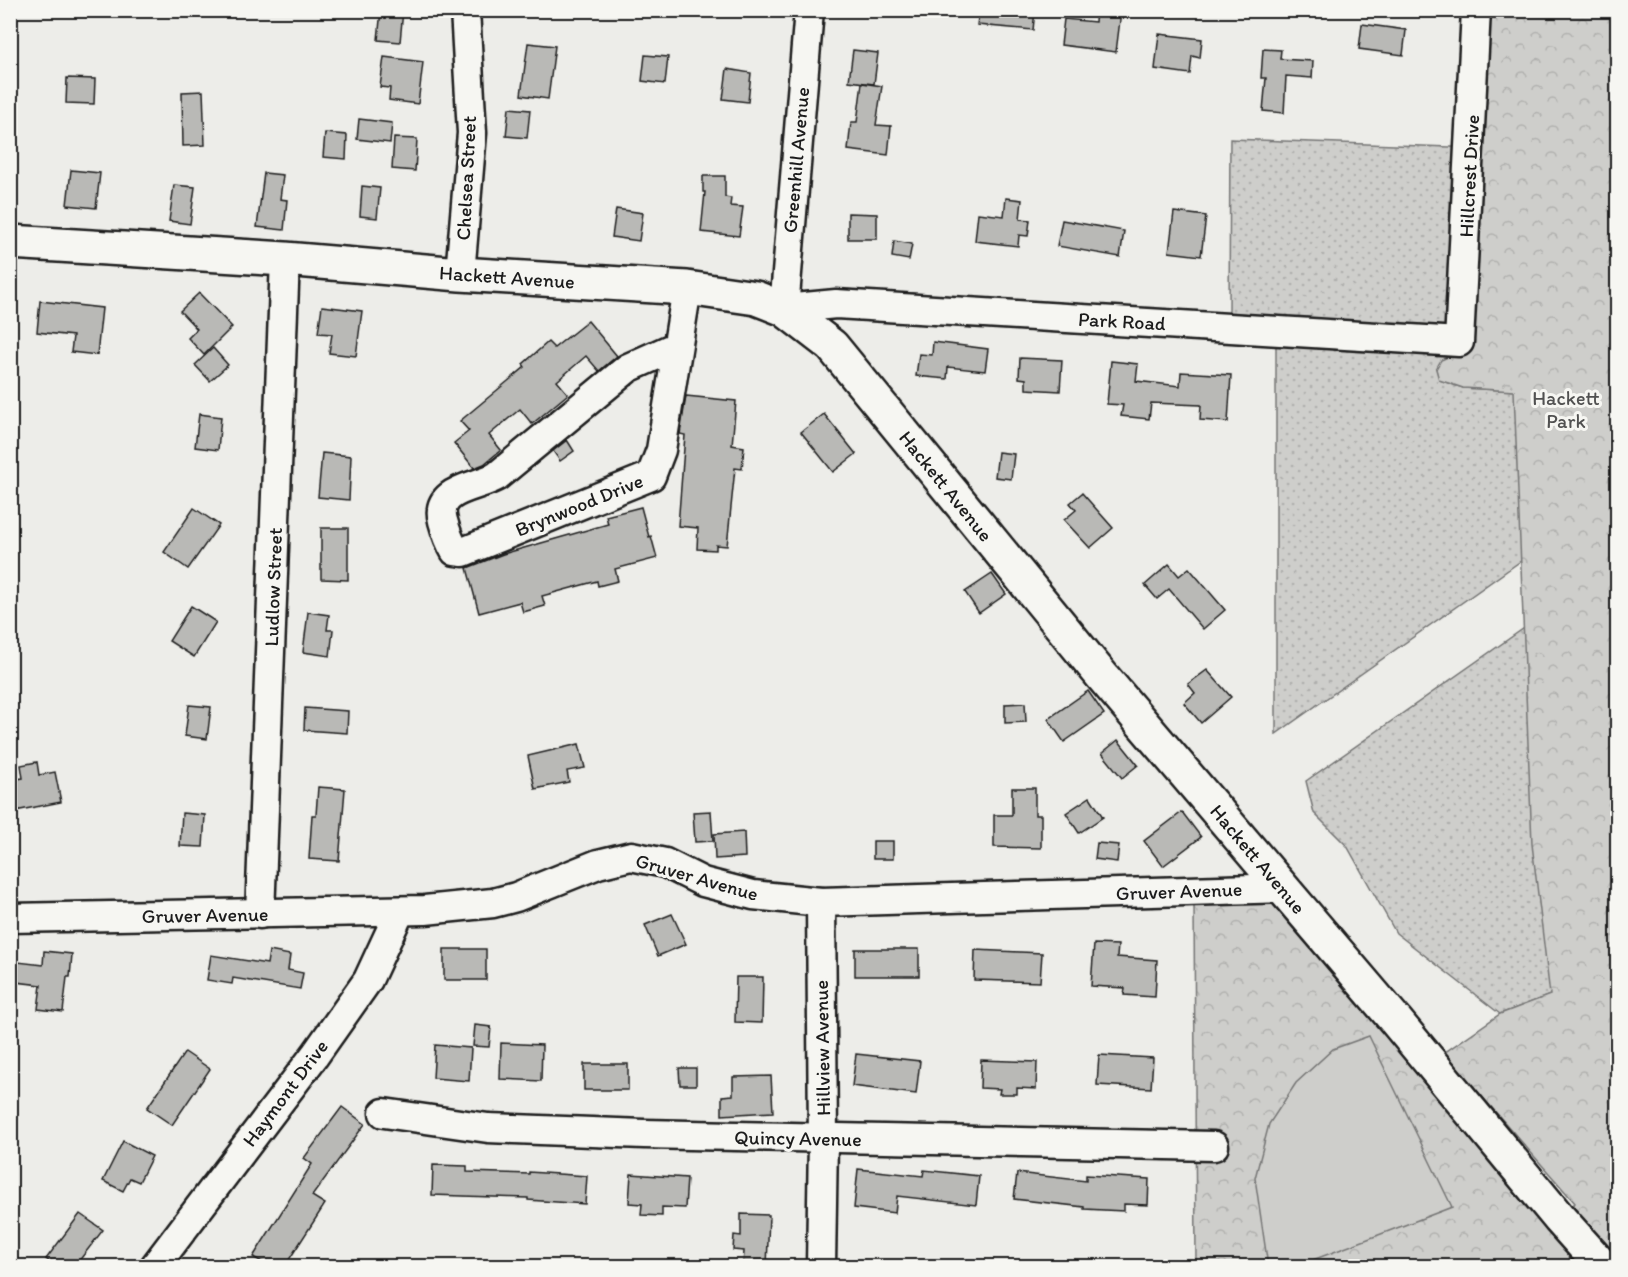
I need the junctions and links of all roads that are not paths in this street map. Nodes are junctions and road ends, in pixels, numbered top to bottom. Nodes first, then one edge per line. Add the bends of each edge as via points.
1 (465, 10) edge
2 (809, 10) edge
3 (1476, 10) edge
4 (10, 242) edge
5 (285, 259) junction
6 (460, 274) junction
7 (687, 288) junction
8 (784, 309) junction
9 (1460, 342) joint
10 (677, 346) junction
11 (1284, 888) junction
12 (821, 902) junction
13 (400, 910) junction
14 (260, 914) junction
15 (10, 918) edge
16 (384, 1113) dead end
17 (823, 1139) junction
18 (1214, 1146) dead end
19 (155, 1266) edge
20 (821, 1266) edge
21 (1602, 1266) edge

1 - 6 street, Chelsea Street via 472,133
2 - 8 street, Greenhill Avenue
3 - 9 street, Hillcrest Drive
4 - 5 main road, Hackett Avenue
5 - 6 main road, Hackett Avenue
5 - 14 street, Ludlow Street
6 - 7 main road, Hackett Avenue
7 - 8 main road, Hackett Avenue via 756,298
7 - 10 street, Brynwood Drive
8 - 9 street, Park Road via 836,304
8 - 11 main road, Hackett Avenue via 832,346 1102,676
10 - 10 street, Brynwood Drive via 662,450 651,476 463,552 455,551 442,515 447,497 497,476 628,368
11 - 12 street, Gruver Avenue
11 - 21 main road, Hackett Avenue
12 - 13 street, Gruver Avenue via 753,895 631,856 598,864 493,903
12 - 17 street, Hillview Avenue
13 - 14 street, Gruver Avenue
13 - 19 street, Haymont Drive via 369,980
14 - 15 street, Gruver Avenue
16 - 17 street, Quincy Avenue via 488,1128
17 - 18 street, Quincy Avenue
17 - 20 street, Hillview Avenue

